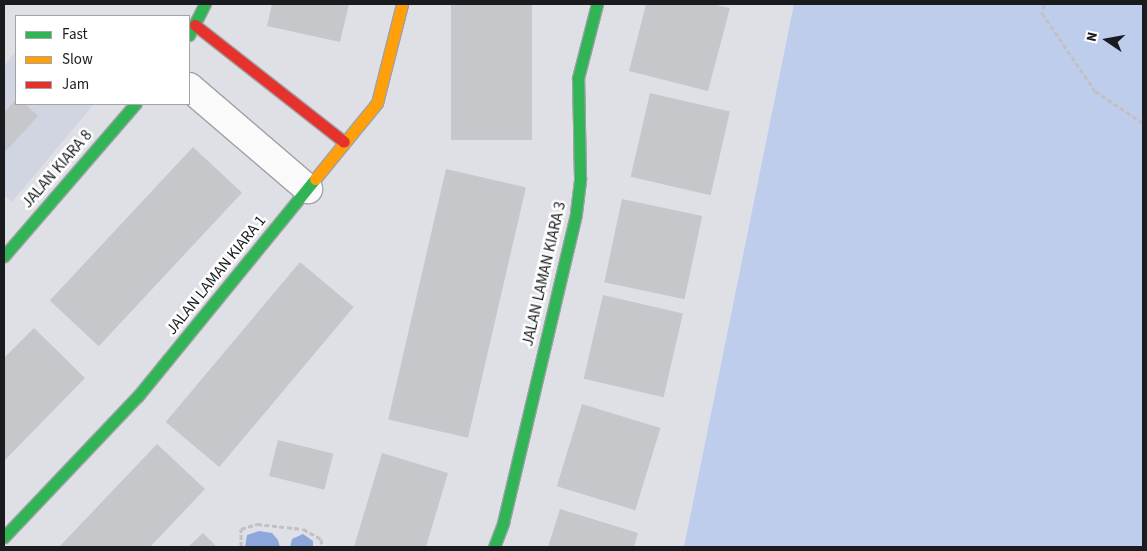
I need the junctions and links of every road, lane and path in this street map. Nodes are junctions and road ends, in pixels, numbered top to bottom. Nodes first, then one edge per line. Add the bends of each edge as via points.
1 (205, 4) edge
2 (402, 4) edge
3 (597, 4) edge
4 (1044, 4) edge
5 (195, 24) junction
6 (190, 34) edge
7 (190, 88) edge
8 (134, 105) edge
9 (1143, 123) edge
10 (344, 142) junction
11 (308, 189) junction
12 (4, 256) edge
13 (4, 537) edge
14 (241, 547) edge
15 (322, 547) edge
16 (494, 547) edge

1 - 5 street
2 - 10 street, JALAN LAMAN KIARA 1 via 377,103
3 - 16 street, JALAN LAMAN KIARA 3 via 578,78 580,178 576,213
4 - 9 path via 1042,13 1095,91
5 - 6 street
5 - 10 street
7 - 11 street
8 - 12 street, JALAN KIARA 8
10 - 11 street, JALAN LAMAN KIARA 1
11 - 13 street, JALAN LAMAN KIARA 1 via 138,396
14 - 15 path via 240,529 257,524 303,529 321,539

